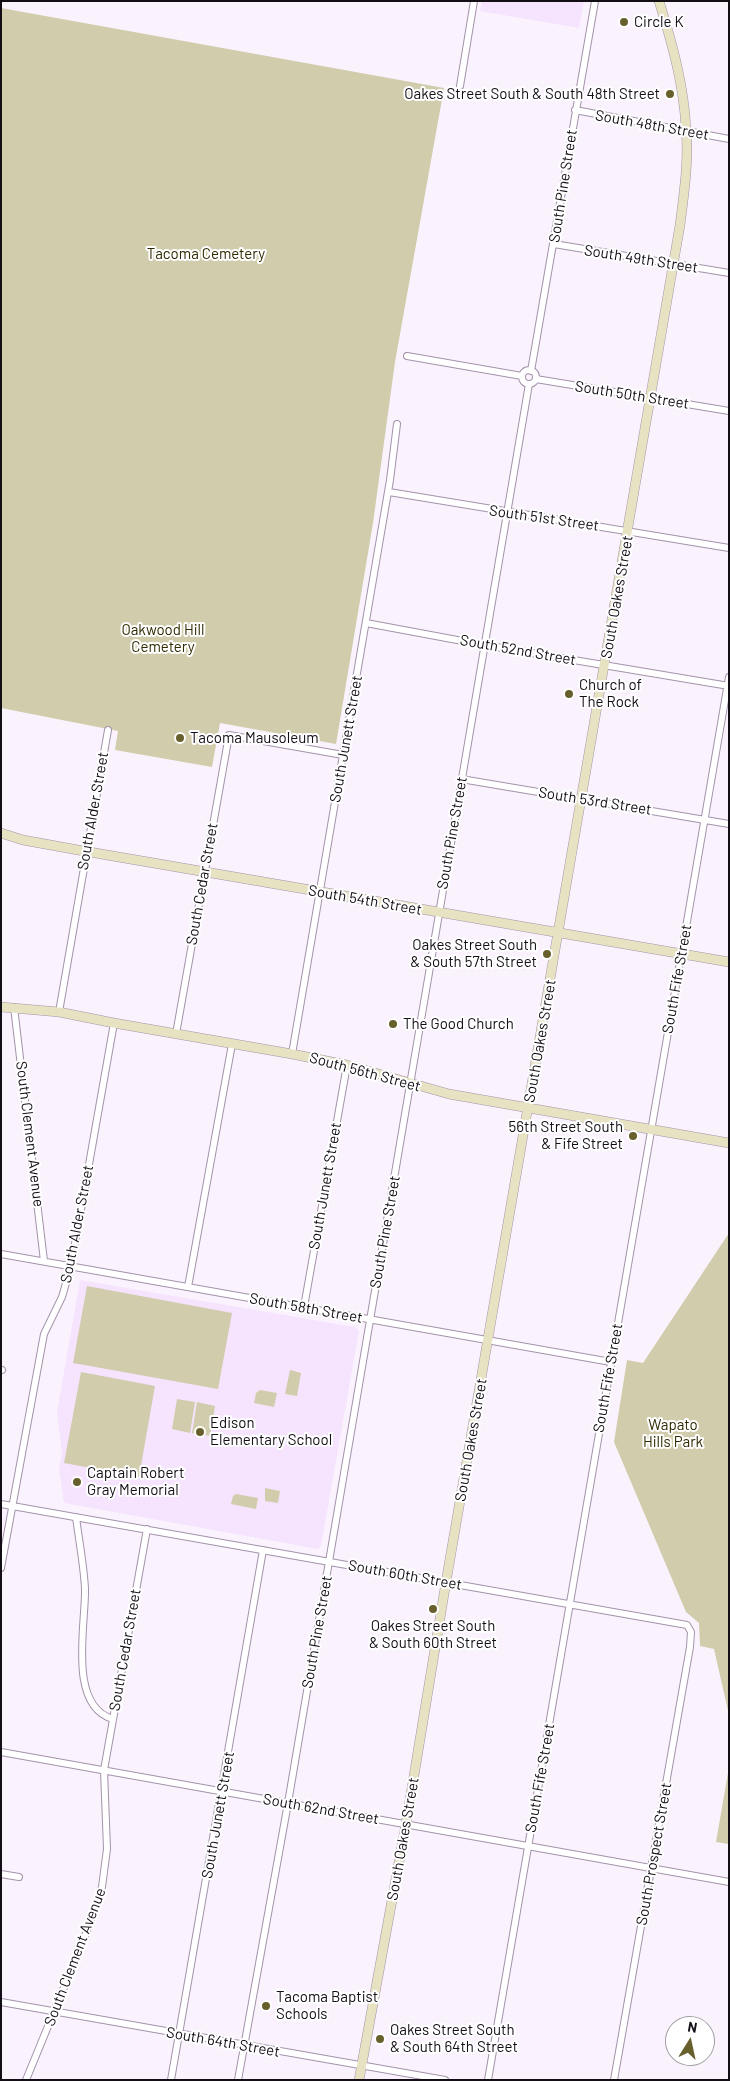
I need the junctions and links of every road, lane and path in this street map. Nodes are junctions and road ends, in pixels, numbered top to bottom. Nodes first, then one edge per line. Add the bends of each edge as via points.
1 (474, 1) edge
2 (595, 1) edge
3 (659, 1) edge
4 (460, 86) dead end
5 (576, 110) junction
6 (686, 130) junction
7 (729, 139) edge
8 (554, 244) junction
9 (674, 264) junction
10 (729, 274) edge
11 (407, 356) dead end
12 (531, 371) junction
13 (522, 376) junction
14 (536, 379) junction
15 (529, 384) junction
16 (651, 397) junction
17 (729, 411) edge
18 (398, 424) dead end
19 (388, 492) junction
20 (508, 511) junction
21 (628, 531) junction
22 (729, 548) edge
23 (366, 623) junction
24 (484, 645) junction
25 (604, 665) junction
26 (729, 677) edge
27 (728, 686) edge
28 (108, 730) dead end
29 (343, 755) junction
30 (461, 779) junction
31 (582, 799) junction
32 (704, 820) junction
33 (729, 824) edge
34 (1, 833) edge
35 (86, 851) junction
36 (204, 872) junction
37 (320, 892) junction
38 (439, 913) junction
39 (559, 933) junction
40 (681, 954) junction
41 (729, 962) edge
42 (14, 1007) junction
43 (1, 1008) edge
44 (59, 1012) junction
45 (114, 1023) junction
46 (176, 1034) junction
47 (232, 1044) junction
48 (292, 1054) junction
49 (347, 1065) junction
50 (410, 1084) junction
51 (528, 1107) junction
52 (651, 1129) junction
53 (729, 1143) edge
54 (1, 1254) edge
55 (44, 1261) junction
56 (71, 1266) junction
57 (188, 1287) junction
58 (304, 1308) junction
59 (370, 1319) junction
60 (488, 1340) junction
61 (611, 1362) junction
62 (1, 1504) edge
63 (13, 1506) junction
64 (76, 1517) junction
65 (147, 1529) junction
66 (263, 1550) junction
67 (329, 1562) junction
68 (1, 1568) edge
69 (446, 1582) junction
70 (569, 1604) junction
71 (689, 1628) joint
72 (113, 1719) junction
73 (1, 1752) edge
74 (104, 1770) junction
75 (222, 1792) junction
76 (288, 1803) junction
77 (406, 1824) junction
78 (528, 1846) junction
79 (652, 1868) junction
80 (1, 1874) edge
81 (19, 1877) dead end
82 (729, 1882) edge
83 (1, 2002) edge
84 (55, 2012) junction
85 (179, 2034) junction
86 (244, 2045) junction
87 (362, 2065) junction
88 (26, 2080) edge
89 (171, 2080) edge
90 (238, 2080) edge
91 (359, 2080) edge
92 (445, 2080) edge
93 (488, 2080) edge
94 (614, 2080) edge

1 - 4 street
2 - 5 street, South Pine Street
3 - 6 street, South Oakes Street via 680,81
5 - 6 street, South 48th Street
5 - 8 street, South Pine Street
6 - 7 street, South 48th Street
6 - 9 street, South Oakes Street via 685,187
8 - 9 street, South 49th Street
8 - 12 street, South Pine Street
9 - 10 street, South 49th Street
9 - 16 street, South Oakes Street
11 - 13 street
12 - 13 street
12 - 14 street
13 - 15 street
14 - 15 street
14 - 16 street, South 50th Street
15 - 20 street, South Pine Street
16 - 17 street, South 50th Street
16 - 21 street, South Oakes Street
18 - 19 street, South Junett Street
19 - 20 street, South 51st Street
19 - 23 street, South Junett Street
20 - 21 street, South 51st Street
20 - 24 street, South Pine Street
21 - 22 street, South 51st Street
21 - 25 street, South Oakes Street
23 - 24 street, South 52nd Street
23 - 29 street, South Junett Street
24 - 25 street, South 52nd Street
24 - 30 street, South Pine Street
25 - 27 street, South 52nd Street
25 - 31 street, South Oakes Street
26 - 27 street, South Fife Street
27 - 32 street, South Fife Street
28 - 35 street, South Alder Street
29 - 36 street, South Cedar Street via 229,735
29 - 37 street, South Junett Street
30 - 31 street, South 53rd Street
30 - 38 street, South Pine Street
31 - 32 street, South 53rd Street
31 - 39 street, South Oakes Street
32 - 33 street, South 53rd Street
32 - 40 street, South Fife Street
34 - 35 street, South 54th Street
35 - 36 street, South 54th Street
35 - 44 street, South Alder Street
36 - 37 street, South 54th Street
36 - 46 street, South Cedar Street
37 - 38 street, South 54th Street
37 - 48 street, South Junett Street
38 - 39 street, South 54th Street
38 - 50 street, South Pine Street
39 - 40 street, South 54th Street
39 - 51 street, South Oakes Street
40 - 41 street, South 54th Street
40 - 52 street, South Fife Street
42 - 43 street, South 56th Street
42 - 44 street, South 56th Street
42 - 55 street, South Clement Avenue
44 - 45 street, South 56th Street
45 - 46 street, South 56th Street
45 - 56 street, South Alder Street
46 - 47 street, South 56th Street
47 - 48 street, South 56th Street
47 - 57 street
48 - 49 street, South 56th Street
49 - 50 street, South 56th Street
49 - 58 street, South Junett Street
50 - 51 street, South 56th Street
50 - 59 street, South Pine Street
51 - 52 street, South 56th Street
51 - 60 street, South Oakes Street
52 - 53 street, South 56th Street
52 - 61 street, South Fife Street
54 - 55 street, South 58th Street
55 - 56 street, South 58th Street
56 - 57 street, South 58th Street
56 - 63 street, South Alder Street via 62,1297 44,1334
57 - 58 street, South 58th Street
58 - 59 street, South 58th Street
59 - 60 street, South 58th Street
59 - 67 street, South Pine Street
60 - 61 street, South 58th Street
60 - 69 street, South Oakes Street
61 - 70 street, South Fife Street
62 - 63 street, South 60th Street
63 - 64 street, South 60th Street
63 - 68 street, South Alder Street
64 - 65 street, South 60th Street
64 - 72 street via 85,1588 84,1682 98,1710
65 - 66 street, South 60th Street
65 - 72 street, South Cedar Street
66 - 67 street, South 60th Street
66 - 75 street, South Junett Street
67 - 69 street, South 60th Street
67 - 76 street, South Pine Street
69 - 70 street, South 60th Street
69 - 77 street, South Oakes Street
70 - 71 street, South 60th Street via 684,1623
70 - 78 street, South Fife Street
71 - 79 street, South Prospect Street via 690,1647
72 - 74 street, South Cedar Street
73 - 74 street, South 62nd Street
74 - 75 street, South 62nd Street
74 - 84 street, South Clement Avenue via 107,1843 102,1887
75 - 76 street, South 62nd Street
75 - 85 street, South Junett Street
76 - 77 street, South 62nd Street
76 - 86 street, South Pine Street
77 - 78 street, South 62nd Street
77 - 87 street, South Oakes Street
78 - 79 street, South 62nd Street
78 - 93 street, South Fife Street
79 - 82 street, South 62nd Street
79 - 94 street, South Prospect Street
80 - 81 street
83 - 84 street, South 64th Street
84 - 85 street, South 64th Street
84 - 88 street, South Clement Avenue
85 - 86 street, South 64th Street
85 - 89 street, South Junett Street
86 - 87 street, South 64th Street
86 - 90 street, South Pine Street
87 - 91 street, South Oakes Street
87 - 92 street, South 64th Street

